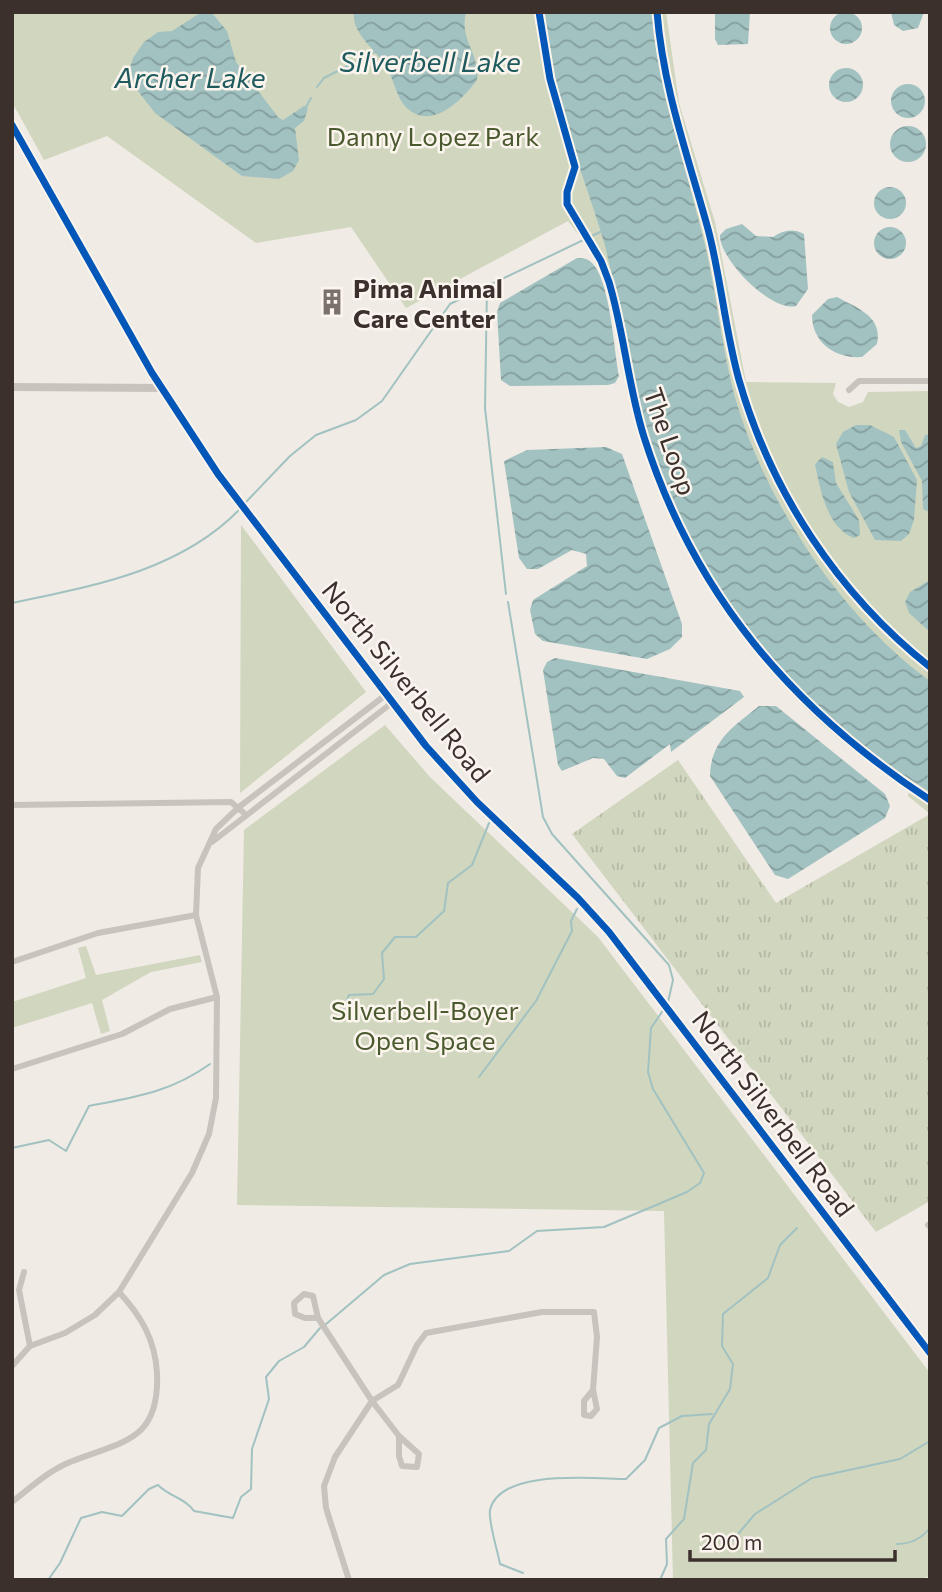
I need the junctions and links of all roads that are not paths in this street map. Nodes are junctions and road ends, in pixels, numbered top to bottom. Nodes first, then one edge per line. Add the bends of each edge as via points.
1 (12, 125) edge
2 (930, 381) edge
3 (12, 387) edge
4 (161, 388) junction
5 (849, 390) dead end
6 (390, 698) junction
7 (276, 779) junction
8 (282, 786) junction
9 (12, 805) edge
10 (239, 807) junction
11 (245, 814) junction
12 (211, 843) junction
13 (196, 915) junction
14 (12, 962) edge
15 (217, 997) junction
16 (12, 1069) edge
17 (24, 1272) dead end
18 (119, 1292) junction
19 (318, 1318) junction
20 (30, 1346) junction
21 (930, 1353) edge
22 (12, 1366) edge
23 (593, 1390) dead end
24 (372, 1401) junction
25 (399, 1436) junction
26 (12, 1502) edge
27 (349, 1580) edge

1 - 4 main road, North Silverbell Road
2 - 5 street via 859,382
3 - 4 street
4 - 6 main road, North Silverbell Road via 218,474
6 - 7 street
6 - 8 street
6 - 21 main road, North Silverbell Road via 451,775 609,932
7 - 8 street
7 - 10 street
8 - 11 street
9 - 10 street via 231,802
10 - 11 street
10 - 12 street via 216,829
11 - 12 street
12 - 13 street via 198,868
13 - 14 street via 98,933
13 - 15 street
15 - 16 street via 170,1009 122,1034
15 - 18 street via 216,1098 209,1134 192,1173
17 - 20 street via 19,1290
18 - 20 street via 95,1315
18 - 26 street via 138,1313 156,1362 157,1400 150,1420 130,1440 68,1463
19 - 19 street via 313,1296 304,1294 295,1304 295,1314
19 - 24 street
20 - 22 street
23 - 24 street via 594,1312 542,1312 426,1333 398,1385
24 - 25 street
24 - 27 street via 335,1457 324,1486 326,1508
25 - 25 street via 402,1466 417,1467 419,1454

